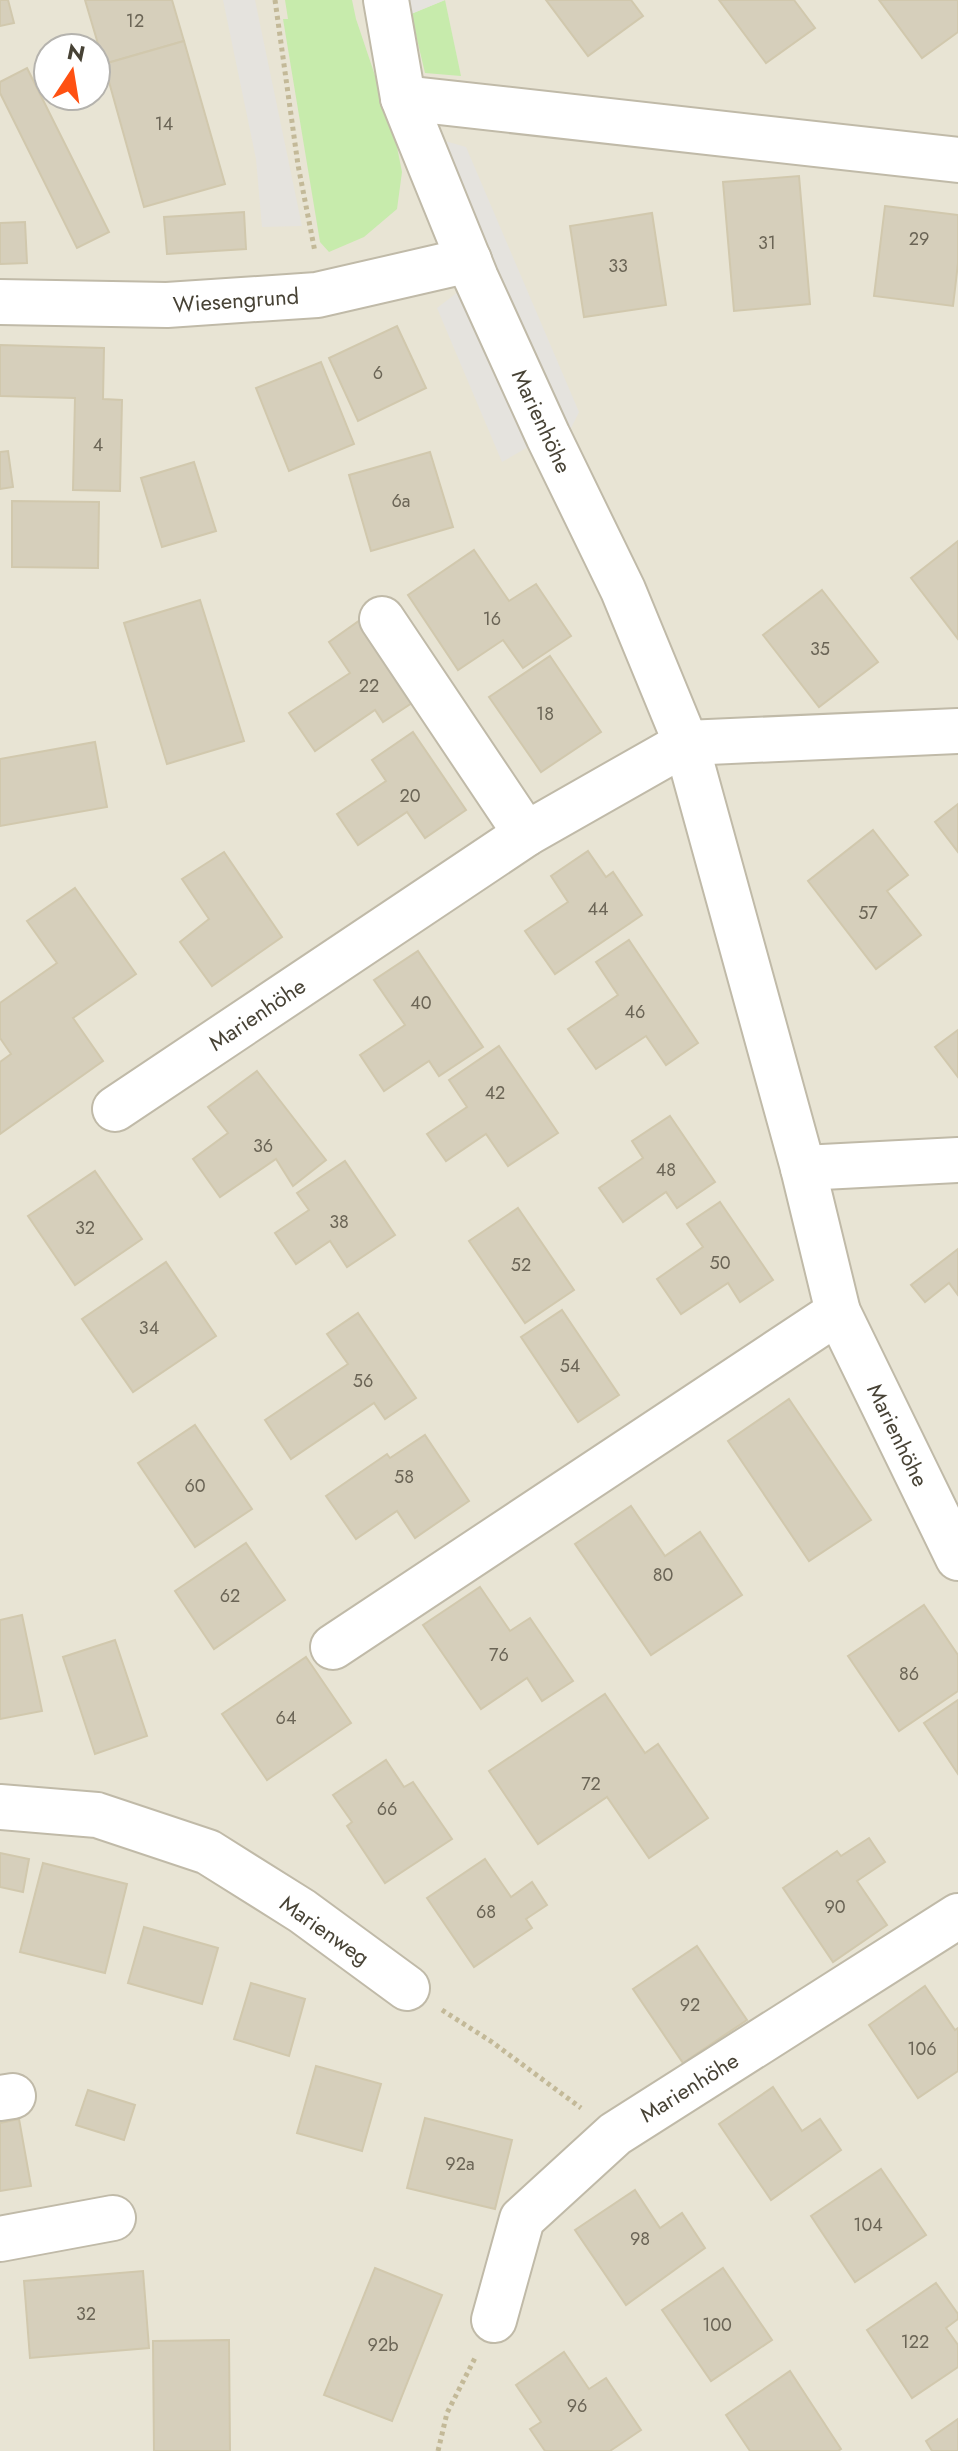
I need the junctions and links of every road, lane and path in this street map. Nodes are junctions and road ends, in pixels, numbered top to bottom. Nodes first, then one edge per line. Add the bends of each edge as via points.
1 (275, 0) edge
2 (386, 0) edge
3 (403, 98) junction
4 (958, 160) edge
5 (469, 260) junction
6 (317, 261) dead end
7 (0, 302) edge
8 (382, 619) dead end
9 (958, 731) edge
10 (686, 743) junction
11 (526, 834) junction
12 (115, 1109) dead end
13 (958, 1160) edge
14 (803, 1168) junction
15 (838, 1312) junction
16 (958, 1558) edge
17 (333, 1647) dead end
18 (0, 1807) edge
19 (958, 1916) edge
20 (407, 1988) joint
21 (615, 2134) junction
22 (113, 2218) dead end
23 (0, 2239) edge
24 (494, 2320) joint
25 (438, 2451) edge

1 - 6 path
2 - 3 street, Marienhöhe
3 - 4 street
3 - 5 street, Marienhöhe
5 - 7 street, Wiesengrund via 317,295 167,305
5 - 10 street, Marienhöhe via 623,590
8 - 11 street
9 - 10 street, Marienhöhe
10 - 11 street, Marienhöhe
10 - 14 street, Marienhöhe
11 - 12 street, Marienhöhe
13 - 14 street
14 - 15 street, Marienhöhe
15 - 16 street, Marienhöhe
15 - 17 street
18 - 20 street, Marienweg via 97,1815 208,1852 302,1911
19 - 21 street, Marienhöhe
20 - 21 path via 492,2042
21 - 24 street, Marienhöhe via 522,2219
22 - 23 street
24 - 25 path via 447,2413

